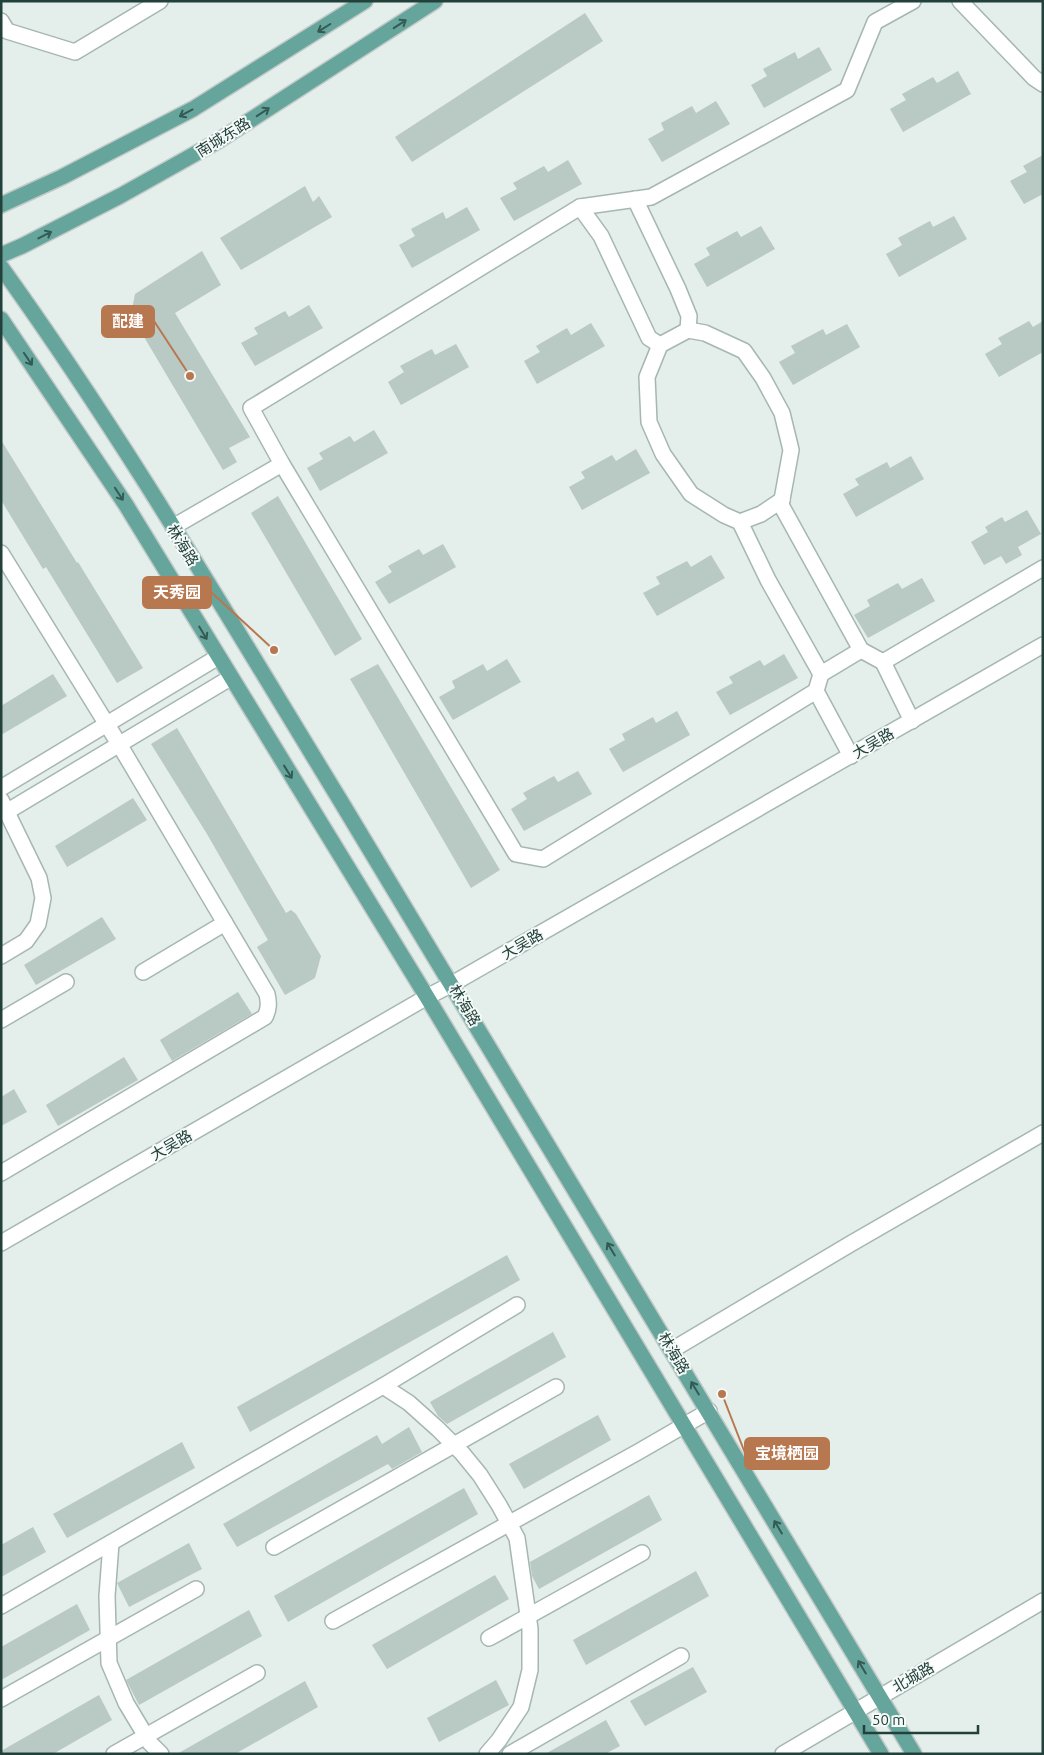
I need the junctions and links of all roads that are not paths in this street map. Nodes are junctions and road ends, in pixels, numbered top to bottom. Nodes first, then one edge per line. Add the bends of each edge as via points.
1 (160, 1) edge
2 (365, 1) edge
3 (435, 1) edge
4 (913, 1) edge
5 (960, 1) edge
6 (1, 21) edge
7 (1043, 84) edge
8 (635, 199) junction
9 (1, 205) edge
10 (580, 207) junction
11 (1, 255) edge
12 (1, 267) edge
13 (1, 319) edge
14 (688, 330) junction
15 (660, 345) junction
16 (282, 464) junction
17 (782, 500) junction
18 (740, 522) junction
19 (173, 527) junction
20 (1, 553) edge
21 (1043, 568) edge
22 (1043, 645) edge
23 (861, 650) junction
24 (218, 657) junction
25 (883, 662) junction
26 (821, 674) junction
27 (230, 678) junction
28 (816, 691) junction
29 (912, 720) junction
30 (106, 724) junction
31 (118, 744) junction
32 (851, 756) junction
33 (1, 788) edge
34 (4, 805) edge
35 (225, 923) junction
36 (1, 956) edge
37 (143, 972) dead end
38 (66, 982) dead end
39 (452, 984) junction
40 (427, 997) junction
41 (1, 1020) edge
42 (1043, 1133) edge
43 (1, 1173) edge
44 (1, 1243) edge
45 (517, 1306) dead end
46 (672, 1350) junction
47 (383, 1386) junction
48 (556, 1387) dead end
49 (709, 1411) junction
50 (683, 1426) junction
51 (455, 1446) junction
52 (509, 1523) junction
53 (111, 1543) junction
54 (274, 1547) dead end
55 (642, 1552) dead end
56 (196, 1589) dead end
57 (1043, 1602) edge
58 (1, 1606) edge
59 (528, 1616) junction
60 (333, 1621) dead end
61 (109, 1638) junction
62 (489, 1638) dead end
63 (681, 1656) dead end
64 (257, 1673) dead end
65 (880, 1697) junction
66 (1, 1699) edge
67 (856, 1712) junction
68 (146, 1736) junction
69 (114, 1754) edge
70 (161, 1754) edge
71 (487, 1754) edge
72 (510, 1754) edge
73 (783, 1754) edge
74 (881, 1754) edge
75 (914, 1754) edge

1 - 6 street via 75,52 7,31
2 -> 9 main road via 193,109
11 -> 3 main road, 南城东路 via 120,196 218,142
4 - 8 street via 875,22 847,90 651,197
5 - 7 street
8 - 10 street
8 - 14 street via 689,316
10 - 15 street via 601,236 649,338
10 - 16 street via 251,408
12 - 19 main road, 林海路
13 -> 24 main road, 林海路 via 126,505
14 - 15 street
14 - 17 street via 705,333 744,351 763,378 782,413 791,450
15 - 18 street via 647,377 649,422 663,454 691,494
16 - 19 street
16 - 28 street via 516,854 543,859
17 - 18 street via 761,514
17 - 23 street via 781,505
18 - 26 street via 768,580
19 - 39 main road, 林海路
20 - 30 street
21 - 25 street
22 - 29 street, 大吴路
23 - 25 street
23 - 26 street
24 - 27 main road, 林海路
24 - 30 street
25 - 29 street
26 - 28 street
27 - 31 street
27 -> 40 main road, 林海路
28 - 32 street
29 - 32 street, 大吴路
30 - 31 street
30 - 33 street
31 - 34 street
31 - 35 street
32 - 39 street, 大吴路
34 - 36 street via 39,878 43,898 38,924 26,941
35 - 37 street
35 - 43 street via 267,994 265,1017
38 - 41 street
39 - 40 street, 大吴路
46 -> 39 main road, 林海路
40 - 44 street, 大吴路
40 - 50 main road, 林海路
42 - 46 street
45 - 47 street
49 -> 46 main road, 林海路
47 - 51 street via 408,1403
47 - 53 street
48 - 51 street
49 - 50 street
65 -> 49 main road, 林海路
50 - 52 street
50 - 67 main road, 林海路
51 - 52 street via 480,1475
51 - 54 street
52 - 59 street via 517,1538
52 - 60 street
53 - 58 street
53 - 61 street via 107,1596
55 - 59 street
56 - 61 street
57 - 65 street, 北城路
59 - 62 street
59 - 71 street via 530,1670 521,1707
61 - 66 street
61 - 68 street via 109,1664 126,1703
63 - 72 street
64 - 68 street
65 - 67 street, 北城路
65 - 75 main road, 林海路
67 - 73 street, 北城路
67 - 74 main road, 林海路
68 - 69 street
68 - 70 street

